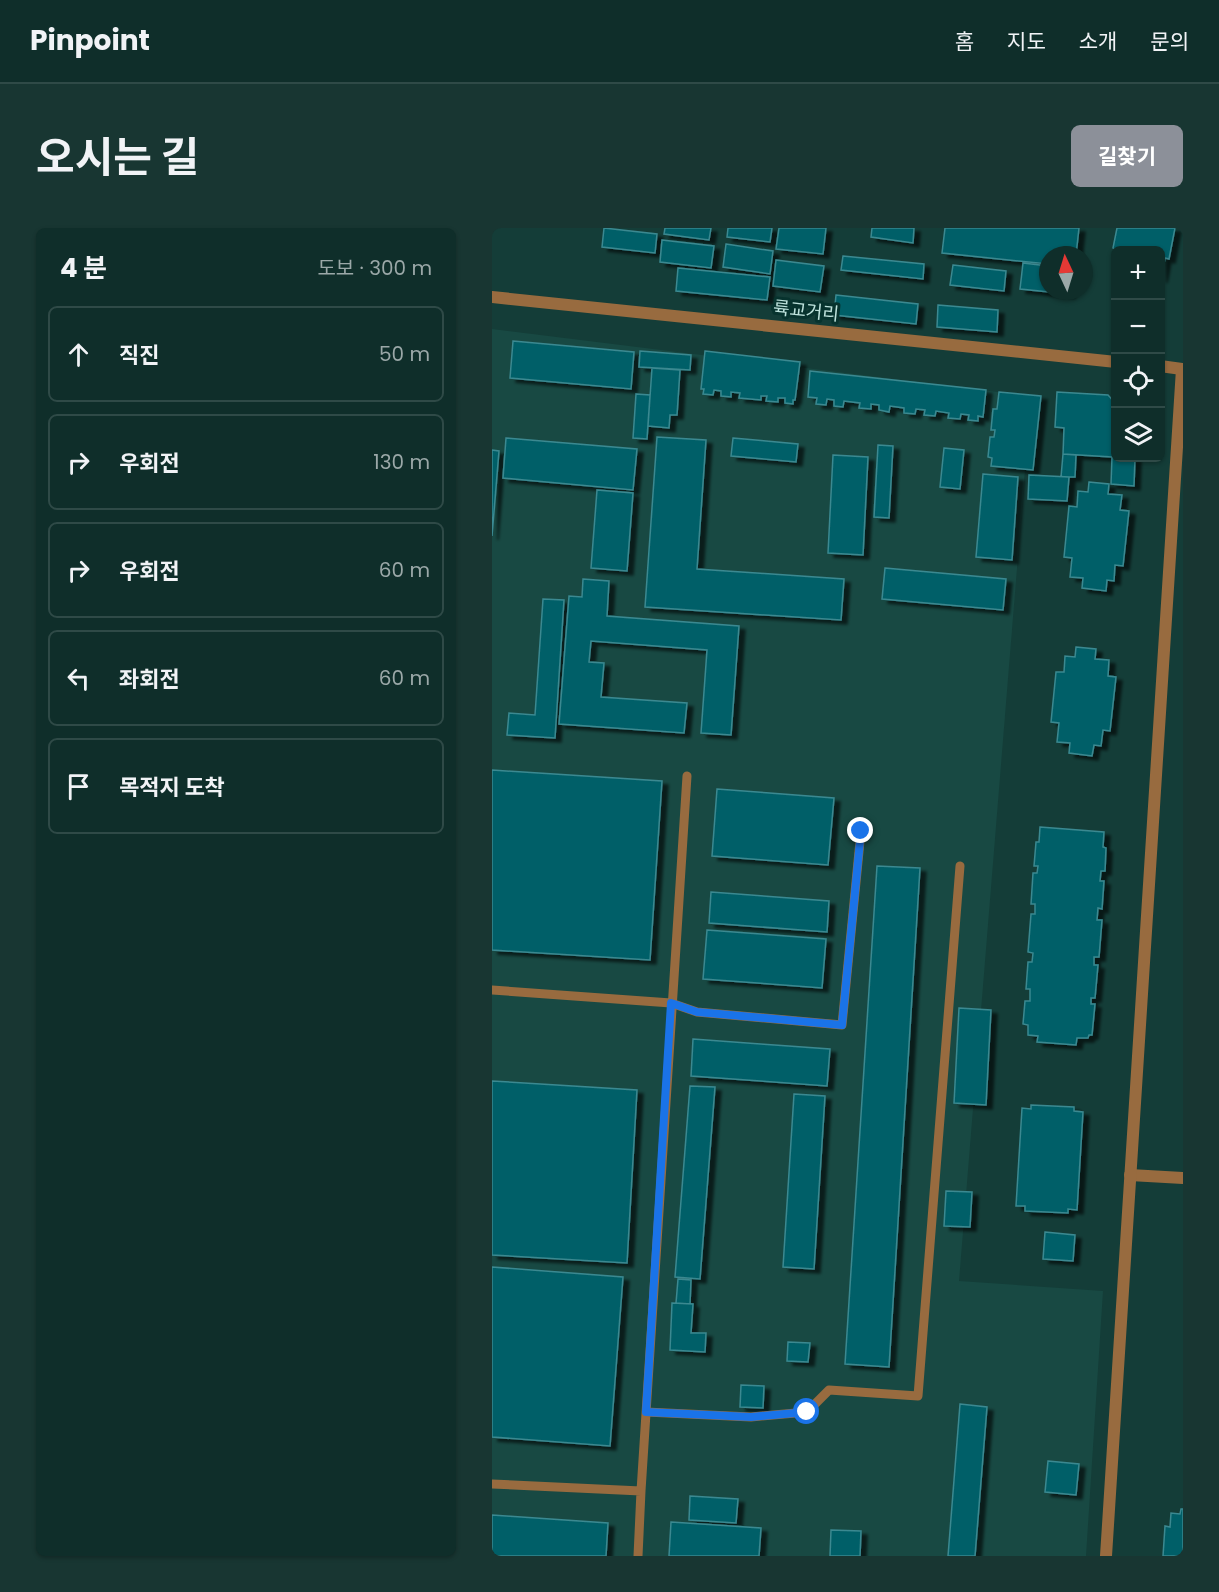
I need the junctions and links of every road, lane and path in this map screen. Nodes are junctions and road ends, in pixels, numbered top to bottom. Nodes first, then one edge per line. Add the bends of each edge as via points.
1 (492, 297) edge
2 (1111, 361) edge
3 (1165, 367) edge
4 (1182, 369) edge
5 (687, 776) dead end
6 (861, 831) dead end
7 (960, 866) dead end
8 (492, 990) edge
9 (671, 1003) junction
10 (1130, 1175) junction
11 (1183, 1178) edge
12 (646, 1412) junction
13 (492, 1484) edge
14 (641, 1491) junction
15 (638, 1556) edge
16 (1106, 1556) edge

1 - 2 street, 륙교거리
3 - 4 street
4 - 10 street
5 - 9 lane
6 - 9 lane via 842,1025 697,1012
7 - 12 lane via 918,1396 829,1390 807,1412 751,1417
8 - 9 lane
9 - 12 lane
10 - 11 street
10 - 16 street
12 - 14 lane
13 - 14 lane
14 - 15 lane

